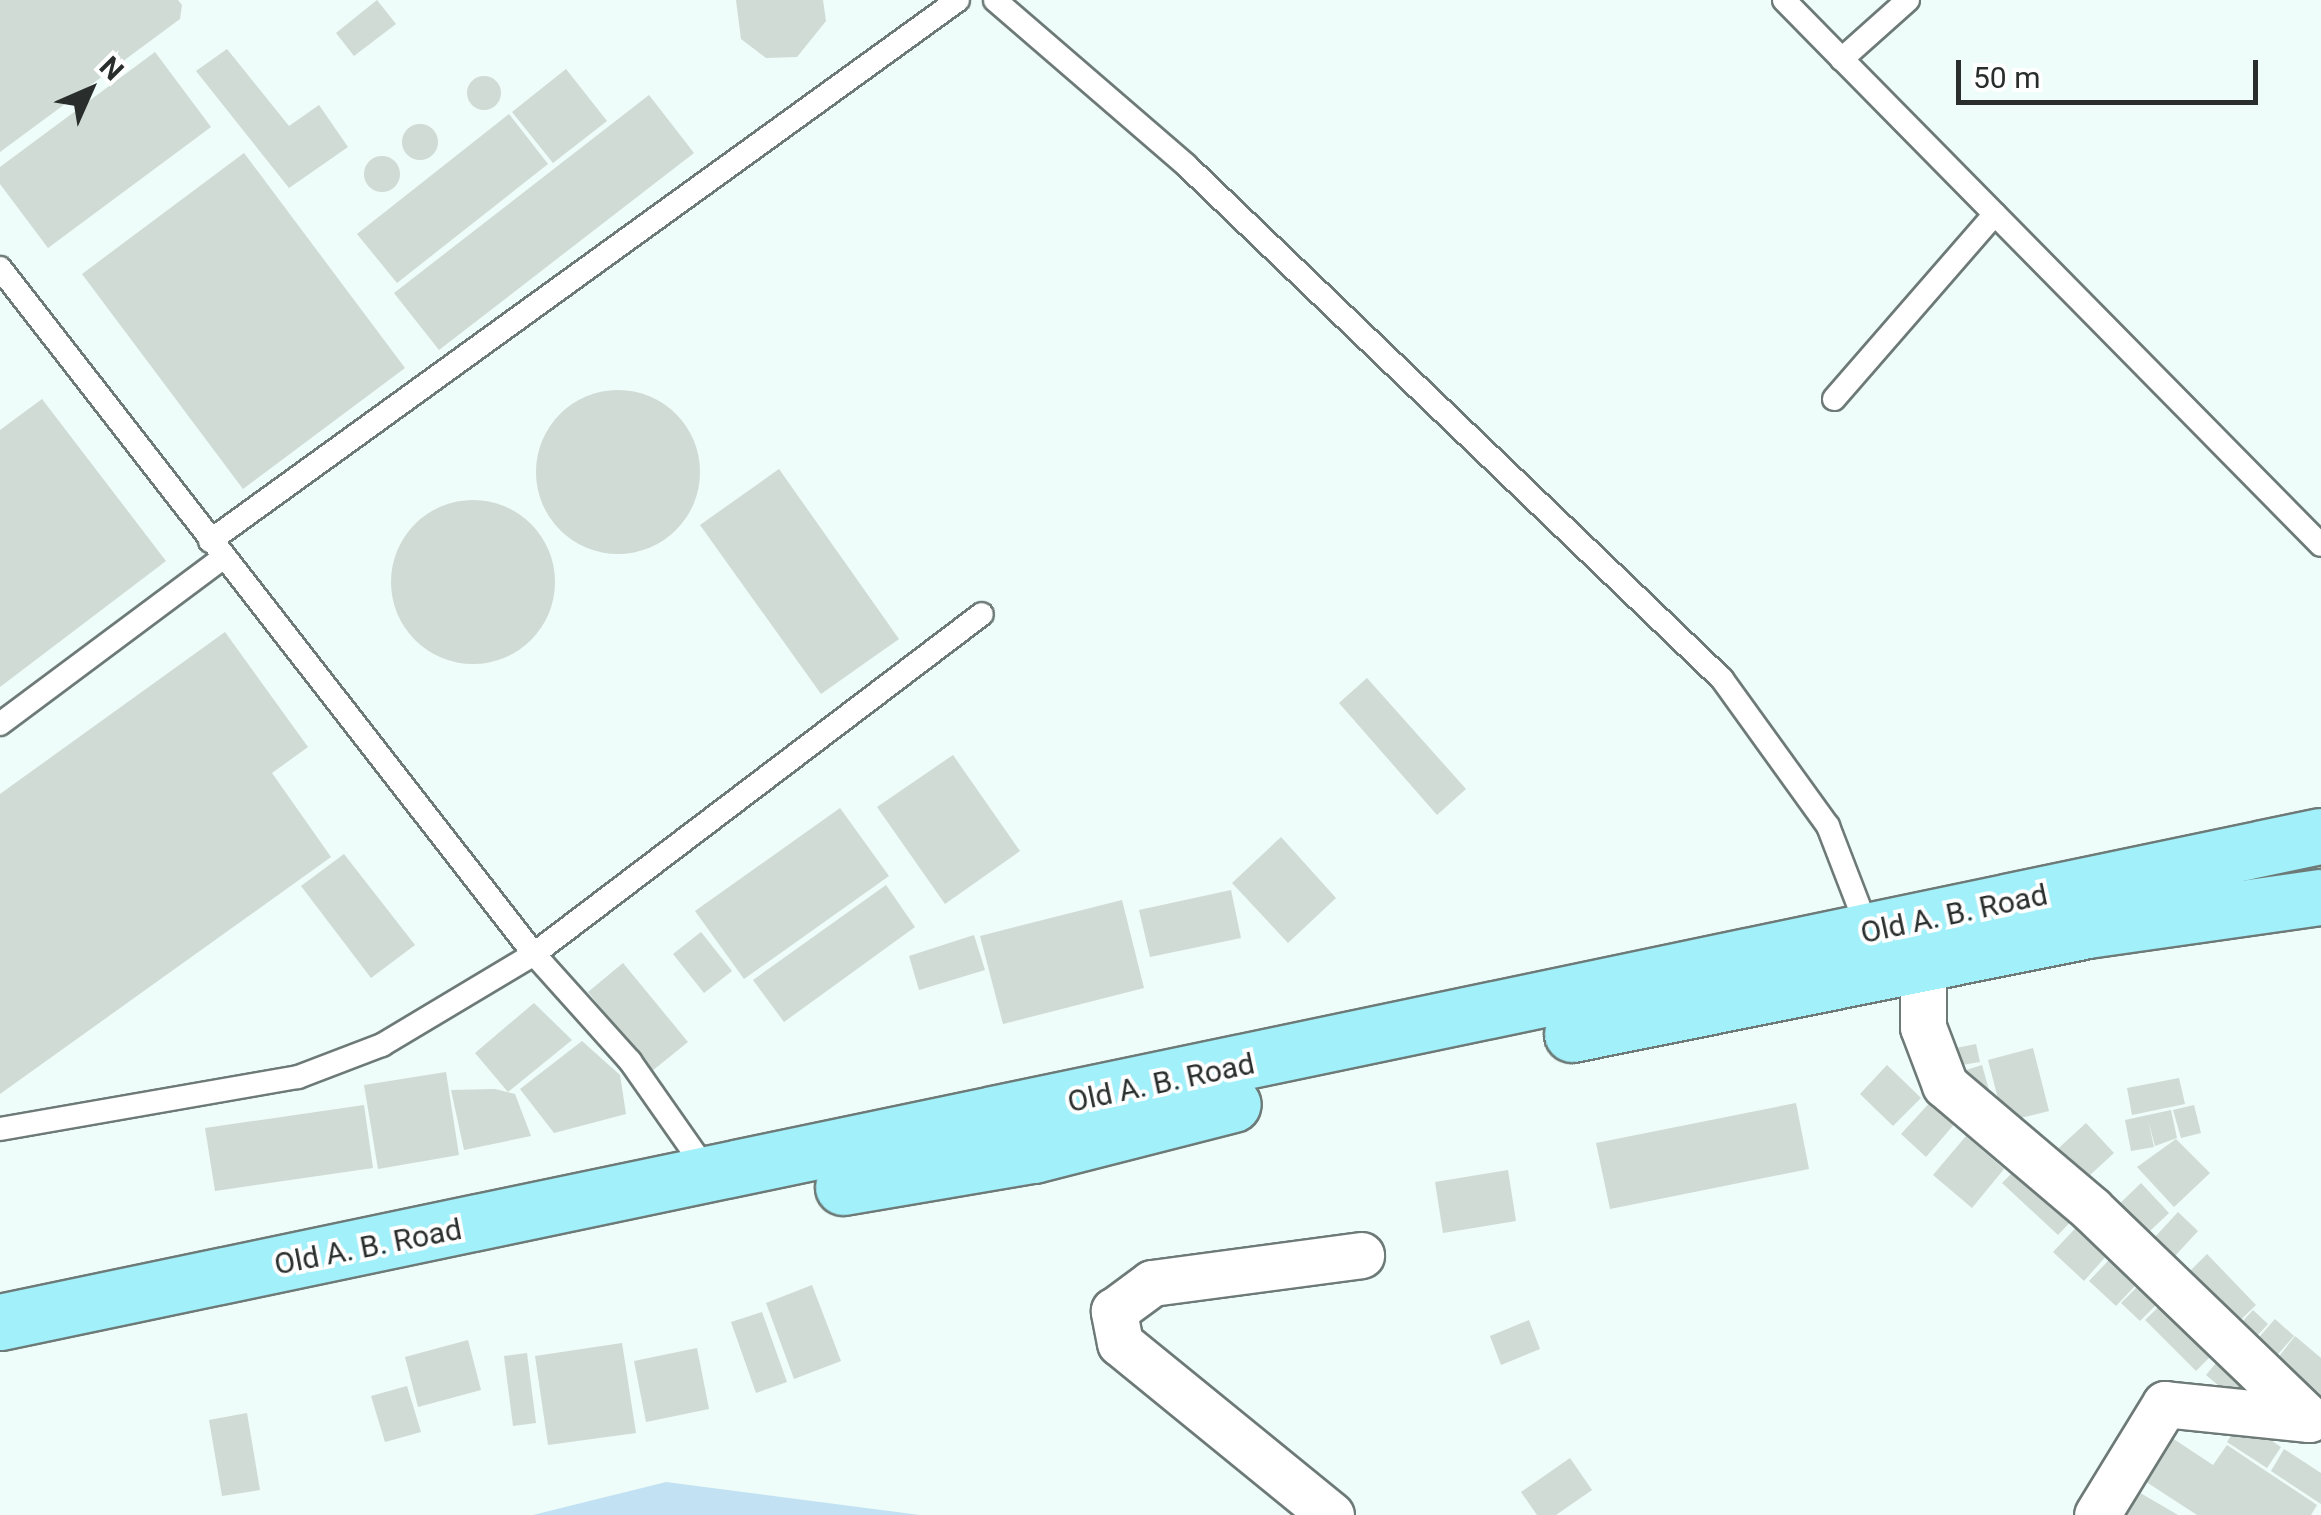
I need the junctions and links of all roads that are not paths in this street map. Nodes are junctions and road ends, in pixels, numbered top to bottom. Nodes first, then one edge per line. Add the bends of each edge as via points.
1 (958, 0) edge
2 (995, 0) edge
3 (1784, 0) edge
4 (1908, 0) edge
5 (1842, 60) junction
6 (1995, 214) junction
7 (0, 268) edge
8 (1834, 399) dead end
9 (2321, 546) edge
10 (216, 550) junction
11 (982, 614) dead end
12 (0, 724) edge
13 (2321, 836) edge
14 (2321, 897) edge
15 (1869, 932) junction
16 (534, 954) junction
17 (1922, 967) junction
18 (0, 1129) edge
19 (712, 1178) junction
20 (1362, 1256) dead end
21 (0, 1322) edge
22 (0, 1354) edge
23 (2315, 1423) edge
24 (1331, 1515) edge
25 (2097, 1515) edge

1 - 10 lane
2 - 15 lane via 1186,166 1722,679 1828,826
3 - 5 lane
4 - 5 lane
5 - 6 lane
6 - 8 lane
6 - 9 lane
7 - 10 lane
10 - 12 lane
10 - 16 lane
11 - 16 lane
13 - 15 main road, Old A. B. Road
14 - 17 main road, Old A. B. Road via 2088,930
15 - 19 main road, Old A. B. Road
16 - 18 lane via 382,1045 298,1077
16 - 19 lane via 630,1060
17 - 22 main road, Old A. B. Road via 1327,1081 1033,1155 592,1230
17 - 23 street via 1923,1027 1945,1085 2091,1209
19 - 21 main road, Old A. B. Road
20 - 24 street via 1152,1283 1114,1311 1120,1343
23 - 25 street via 2164,1404

